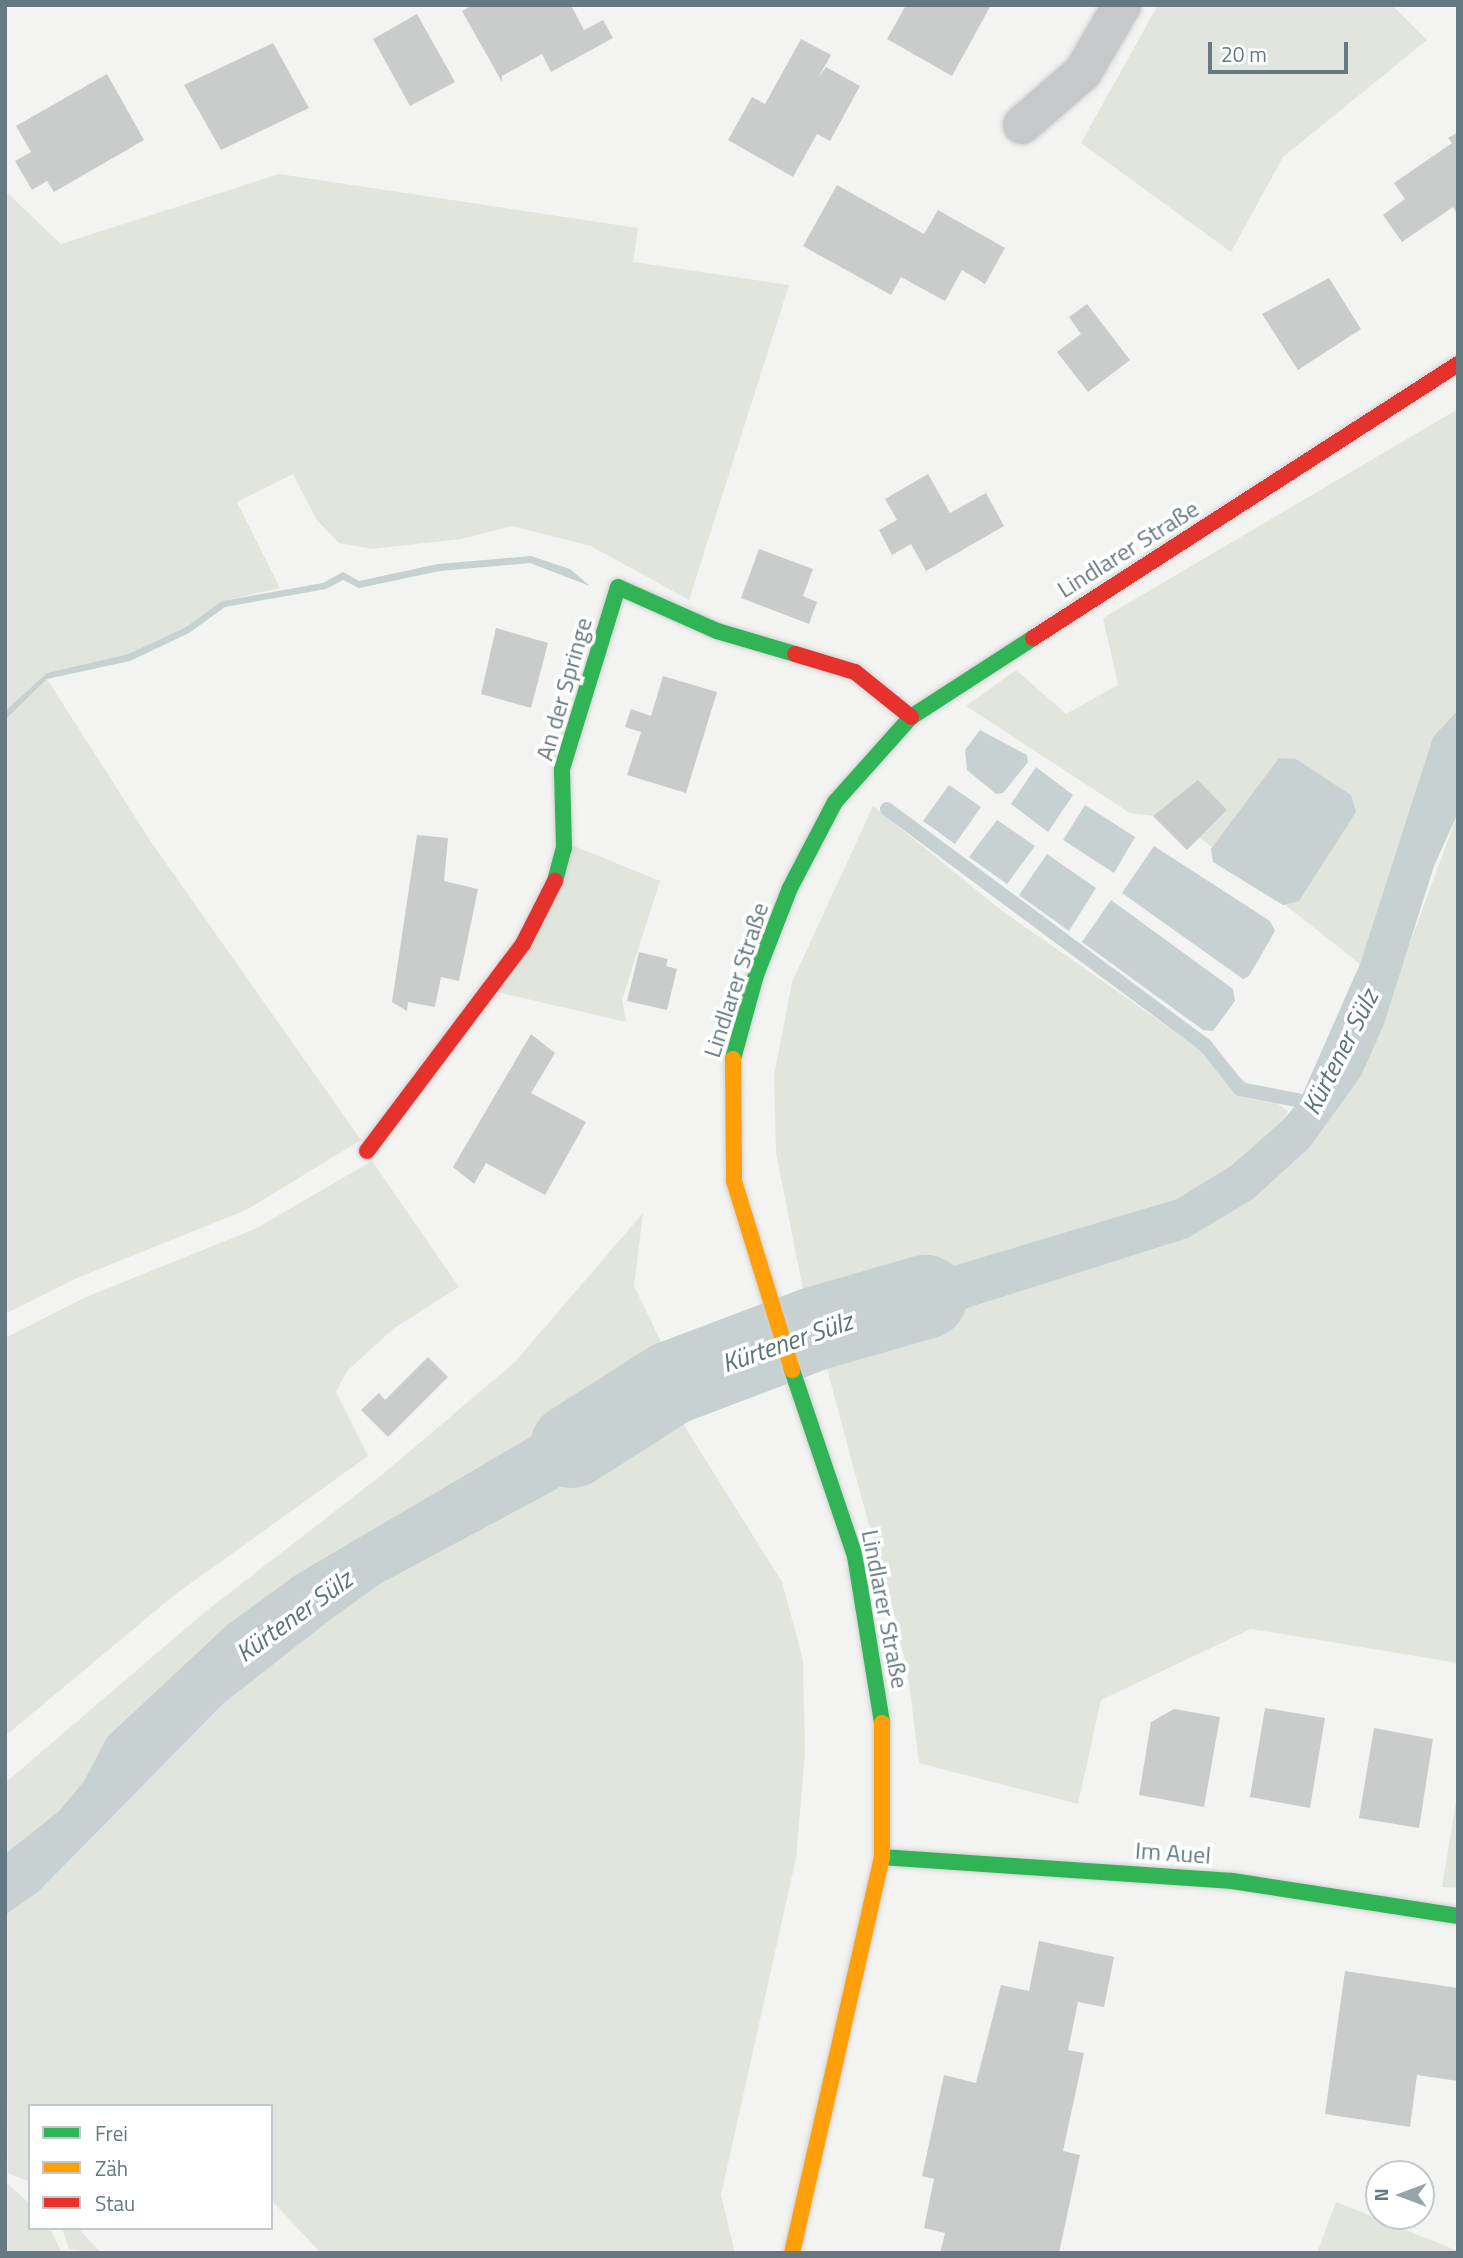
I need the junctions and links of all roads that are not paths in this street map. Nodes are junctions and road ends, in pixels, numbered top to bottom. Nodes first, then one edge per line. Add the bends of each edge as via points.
1 (1122, 5) edge
2 (1022, 125) dead end
3 (1458, 364) edge
4 (911, 716) junction
5 (367, 1151) dead end
6 (882, 1857) junction
7 (1458, 1916) edge
8 (792, 2253) edge

1 - 2 street via 1083,72
3 - 4 main road, Lindlarer Straße
4 - 5 main road, An der Springe via 855,671 718,631 618,587 562,769 564,848 549,900 523,944
4 - 6 main road, Lindlarer Straße via 835,802 790,888 756,975 730,1072 734,1181 763,1286 855,1556 873,1645 884,1734
6 - 7 main road, Im Auel via 1232,1881
6 - 8 main road, Lindlarer Straße

